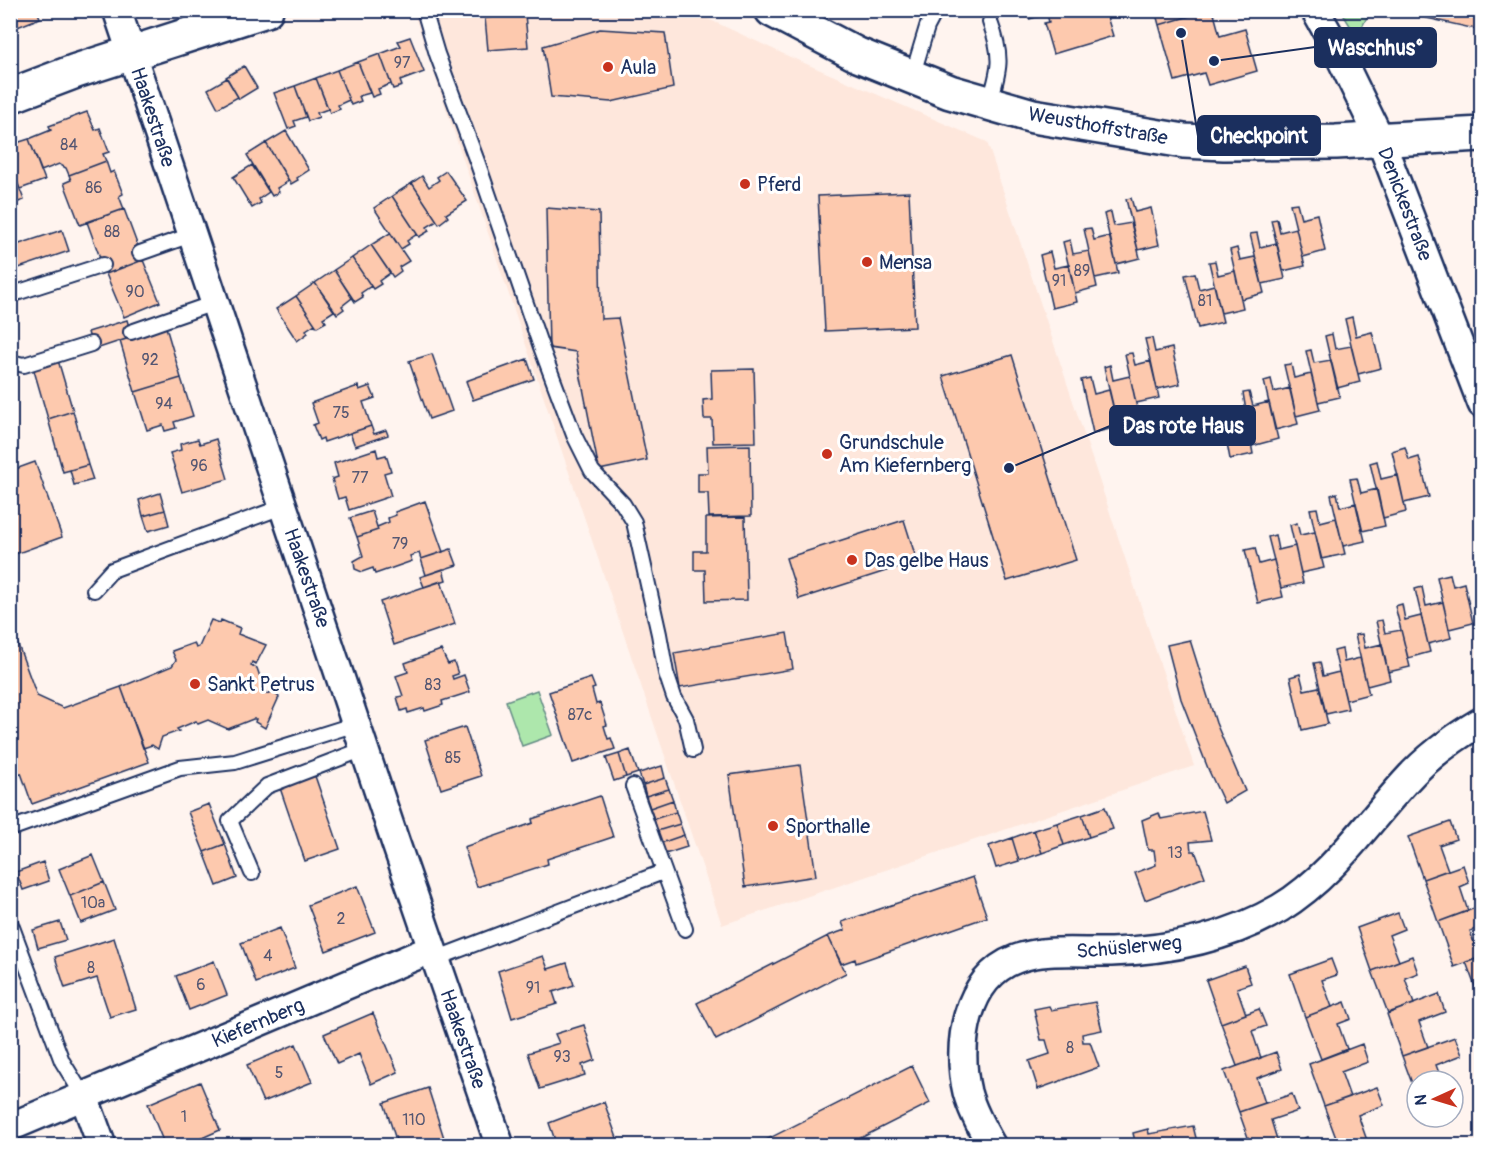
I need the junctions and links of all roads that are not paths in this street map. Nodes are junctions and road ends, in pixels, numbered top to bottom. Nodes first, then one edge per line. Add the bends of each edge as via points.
1 (117, 10) edge
2 (266, 10) edge
3 (424, 10) edge
4 (772, 10) edge
5 (936, 10) edge
6 (1315, 10) edge
7 (990, 22) dead end
8 (132, 53) junction
9 (912, 76) junction
10 (10, 96) edge
11 (989, 104) junction
12 (1482, 134) edge
13 (1380, 140) junction
14 (191, 235) junction
15 (140, 253) dead end
16 (103, 265) dead end
17 (10, 296) edge
18 (214, 303) junction
19 (130, 332) dead end
20 (91, 344) dead end
21 (10, 362) edge
22 (1481, 400) edge
23 (282, 507) junction
24 (94, 590) dead end
25 (1482, 721) edge
26 (356, 724) junction
27 (364, 749) junction
28 (693, 750) dead end
29 (633, 786) dead end
30 (10, 829) edge
31 (663, 872) junction
32 (252, 873) dead end
33 (10, 922) edge
34 (685, 929) dead end
35 (433, 954) junction
36 (84, 1097) junction
37 (10, 1127) edge
38 (102, 1146) edge
39 (500, 1146) edge
40 (992, 1146) edge

1 - 8 street, Haakestraße
2 - 8 street
3 - 28 lane via 436,54 574,435 591,471 623,504 634,522 666,674 686,719
4 - 9 street, Weusthoffstraße via 858,55
5 - 9 lane
6 - 13 street, Denickestraße
7 - 11 lane via 1000,56
8 - 10 street
8 - 14 street, Haakestraße
9 - 11 street, Weusthoffstraße
11 - 13 street, Weusthoffstraße via 1033,116 1184,141
12 - 13 street, Weusthoffstraße
13 - 22 street, Denickestraße
14 - 15 lane
14 - 18 street, Haakestraße
16 - 17 lane
18 - 19 lane
18 - 23 street, Haakestraße
20 - 21 lane via 24,365
23 - 24 lane via 112,570
23 - 26 street, Haakestraße
25 - 40 street, Schüslerweg via 1423,763 1324,874 1258,919 1185,944 1135,951 1034,955 1014,960 996,972 971,1006 964,1050 968,1092
26 - 27 street, Haakestraße
26 - 30 lane via 235,762 180,768
27 - 32 lane via 267,786 230,821
27 - 35 street, Haakestraße
29 - 31 lane
31 - 34 lane
31 - 35 lane
33 - 36 lane via 62,1061
35 - 36 street, Kiefernberg
35 - 39 street, Haakestraße
36 - 37 street, Kiefernberg
36 - 38 street

